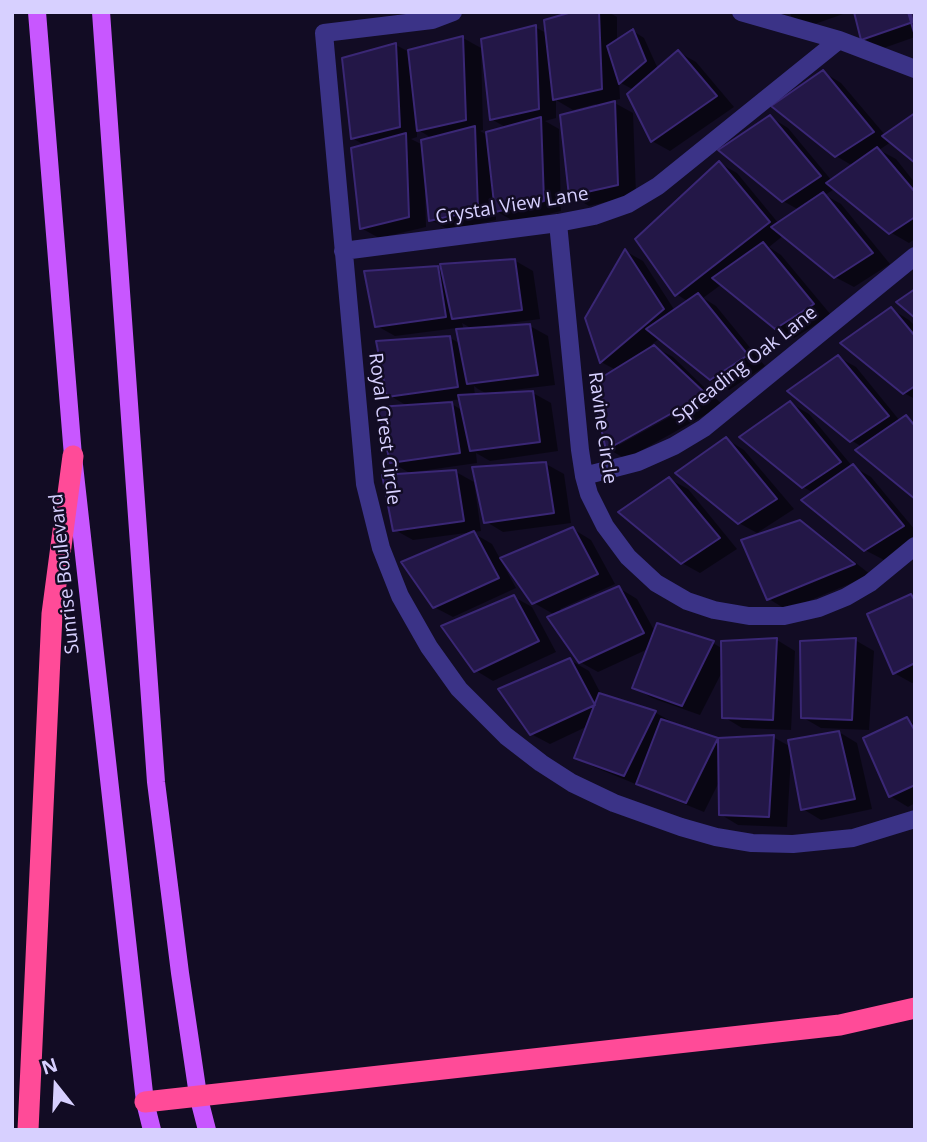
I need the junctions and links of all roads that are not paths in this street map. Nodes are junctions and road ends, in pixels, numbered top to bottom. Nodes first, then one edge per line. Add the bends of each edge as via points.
1 (37, 12) edge
2 (101, 12) edge
3 (453, 12) edge
4 (741, 12) edge
5 (839, 40) junction
6 (915, 69) edge
7 (558, 223) junction
8 (343, 251) junction
9 (915, 256) edge
10 (73, 456) junction
11 (584, 476) junction
12 (915, 546) edge
13 (915, 819) edge
14 (915, 1007) edge
15 (198, 1095) junction
16 (145, 1102) junction
17 (28, 1130) edge
18 (152, 1130) edge
19 (207, 1130) edge

1 - 10 main road, Sunrise Boulevard
2 - 15 main road via 156,782
3 - 8 street, Royal Crest Circle via 432,20 324,33
4 - 5 street
5 - 6 street
5 - 7 street, Crystal View Lane via 658,186 628,204
7 - 8 street, Crystal View Lane
7 - 11 street, Ravine Circle
8 - 13 street, Royal Crest Circle via 365,484 381,548 400,596 429,647 459,689 506,736 572,783 614,803 716,837 752,843 829,842
9 - 11 street, Spreading Oak Lane via 704,428 638,462
10 - 16 main road, Sunrise Boulevard
10 - 17 highway via 52,614
11 - 12 street, Ravine Circle via 605,526 628,557 656,583 714,610 784,616 819,608 870,583
14 - 15 highway via 840,1025
15 - 16 highway
15 - 19 main road
16 - 18 main road, Sunrise Boulevard

